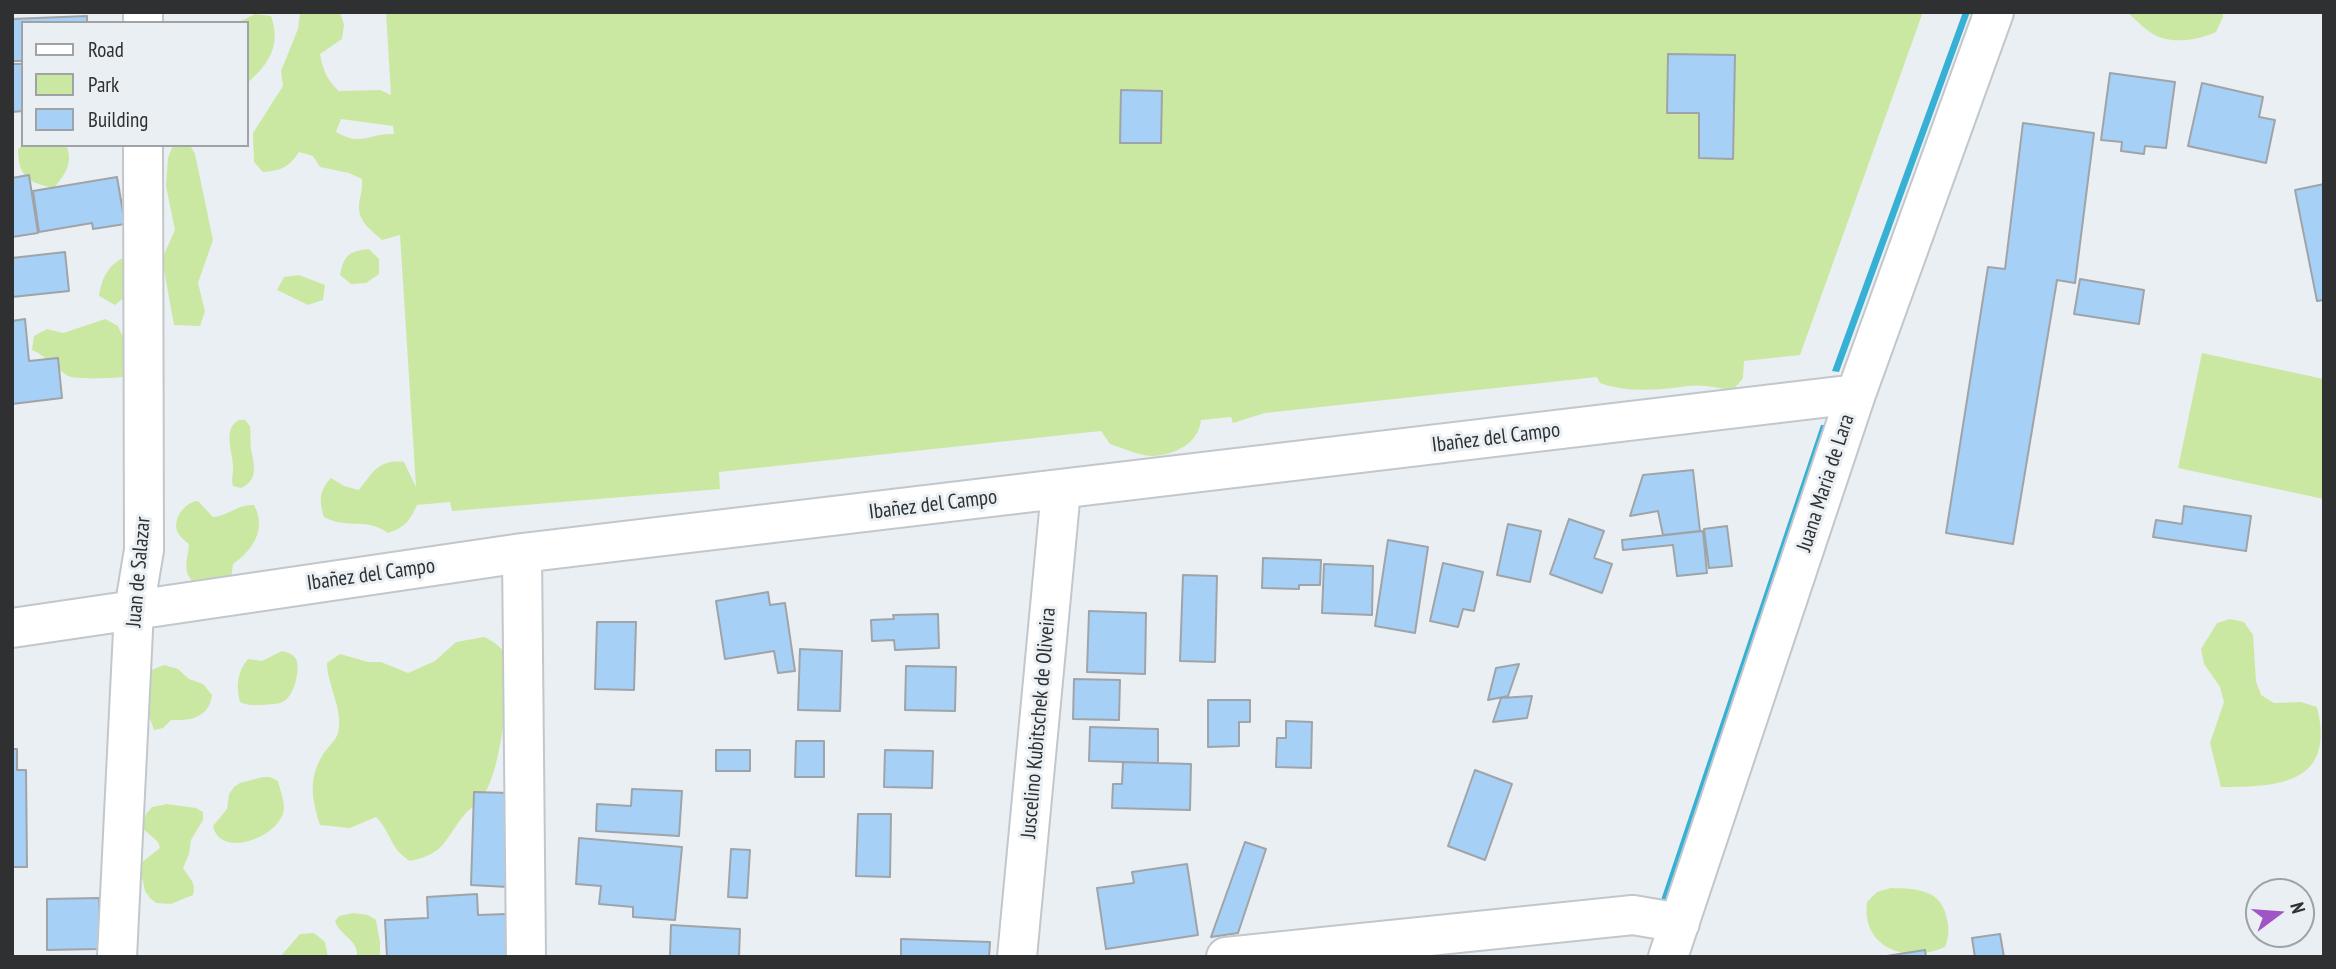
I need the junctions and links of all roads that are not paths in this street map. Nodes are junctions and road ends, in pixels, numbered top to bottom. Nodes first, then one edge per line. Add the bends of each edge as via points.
1 (1994, 12) edge
2 (144, 147) edge
3 (1856, 394) junction
4 (1060, 490) junction
5 (522, 553) junction
6 (134, 610) junction
7 (12, 628) edge
8 (1674, 940) edge
9 (117, 957) edge
10 (526, 957) edge
11 (1017, 957) edge
12 (1226, 957) edge

1 - 3 street, Juana Maria de Lara
2 - 6 street, Juan de Salazar via 144,550
3 - 4 street, Ibañez del Campo
3 - 8 street, Juana Maria de Lara
4 - 5 street, Ibañez del Campo
4 - 11 street, Juscelino Kubitschek de Oliveira
5 - 6 street, Ibañez del Campo
5 - 10 street
6 - 7 street, Ibañez del Campo
6 - 9 street, Juan de Salazar
8 - 12 street via 1633,915

